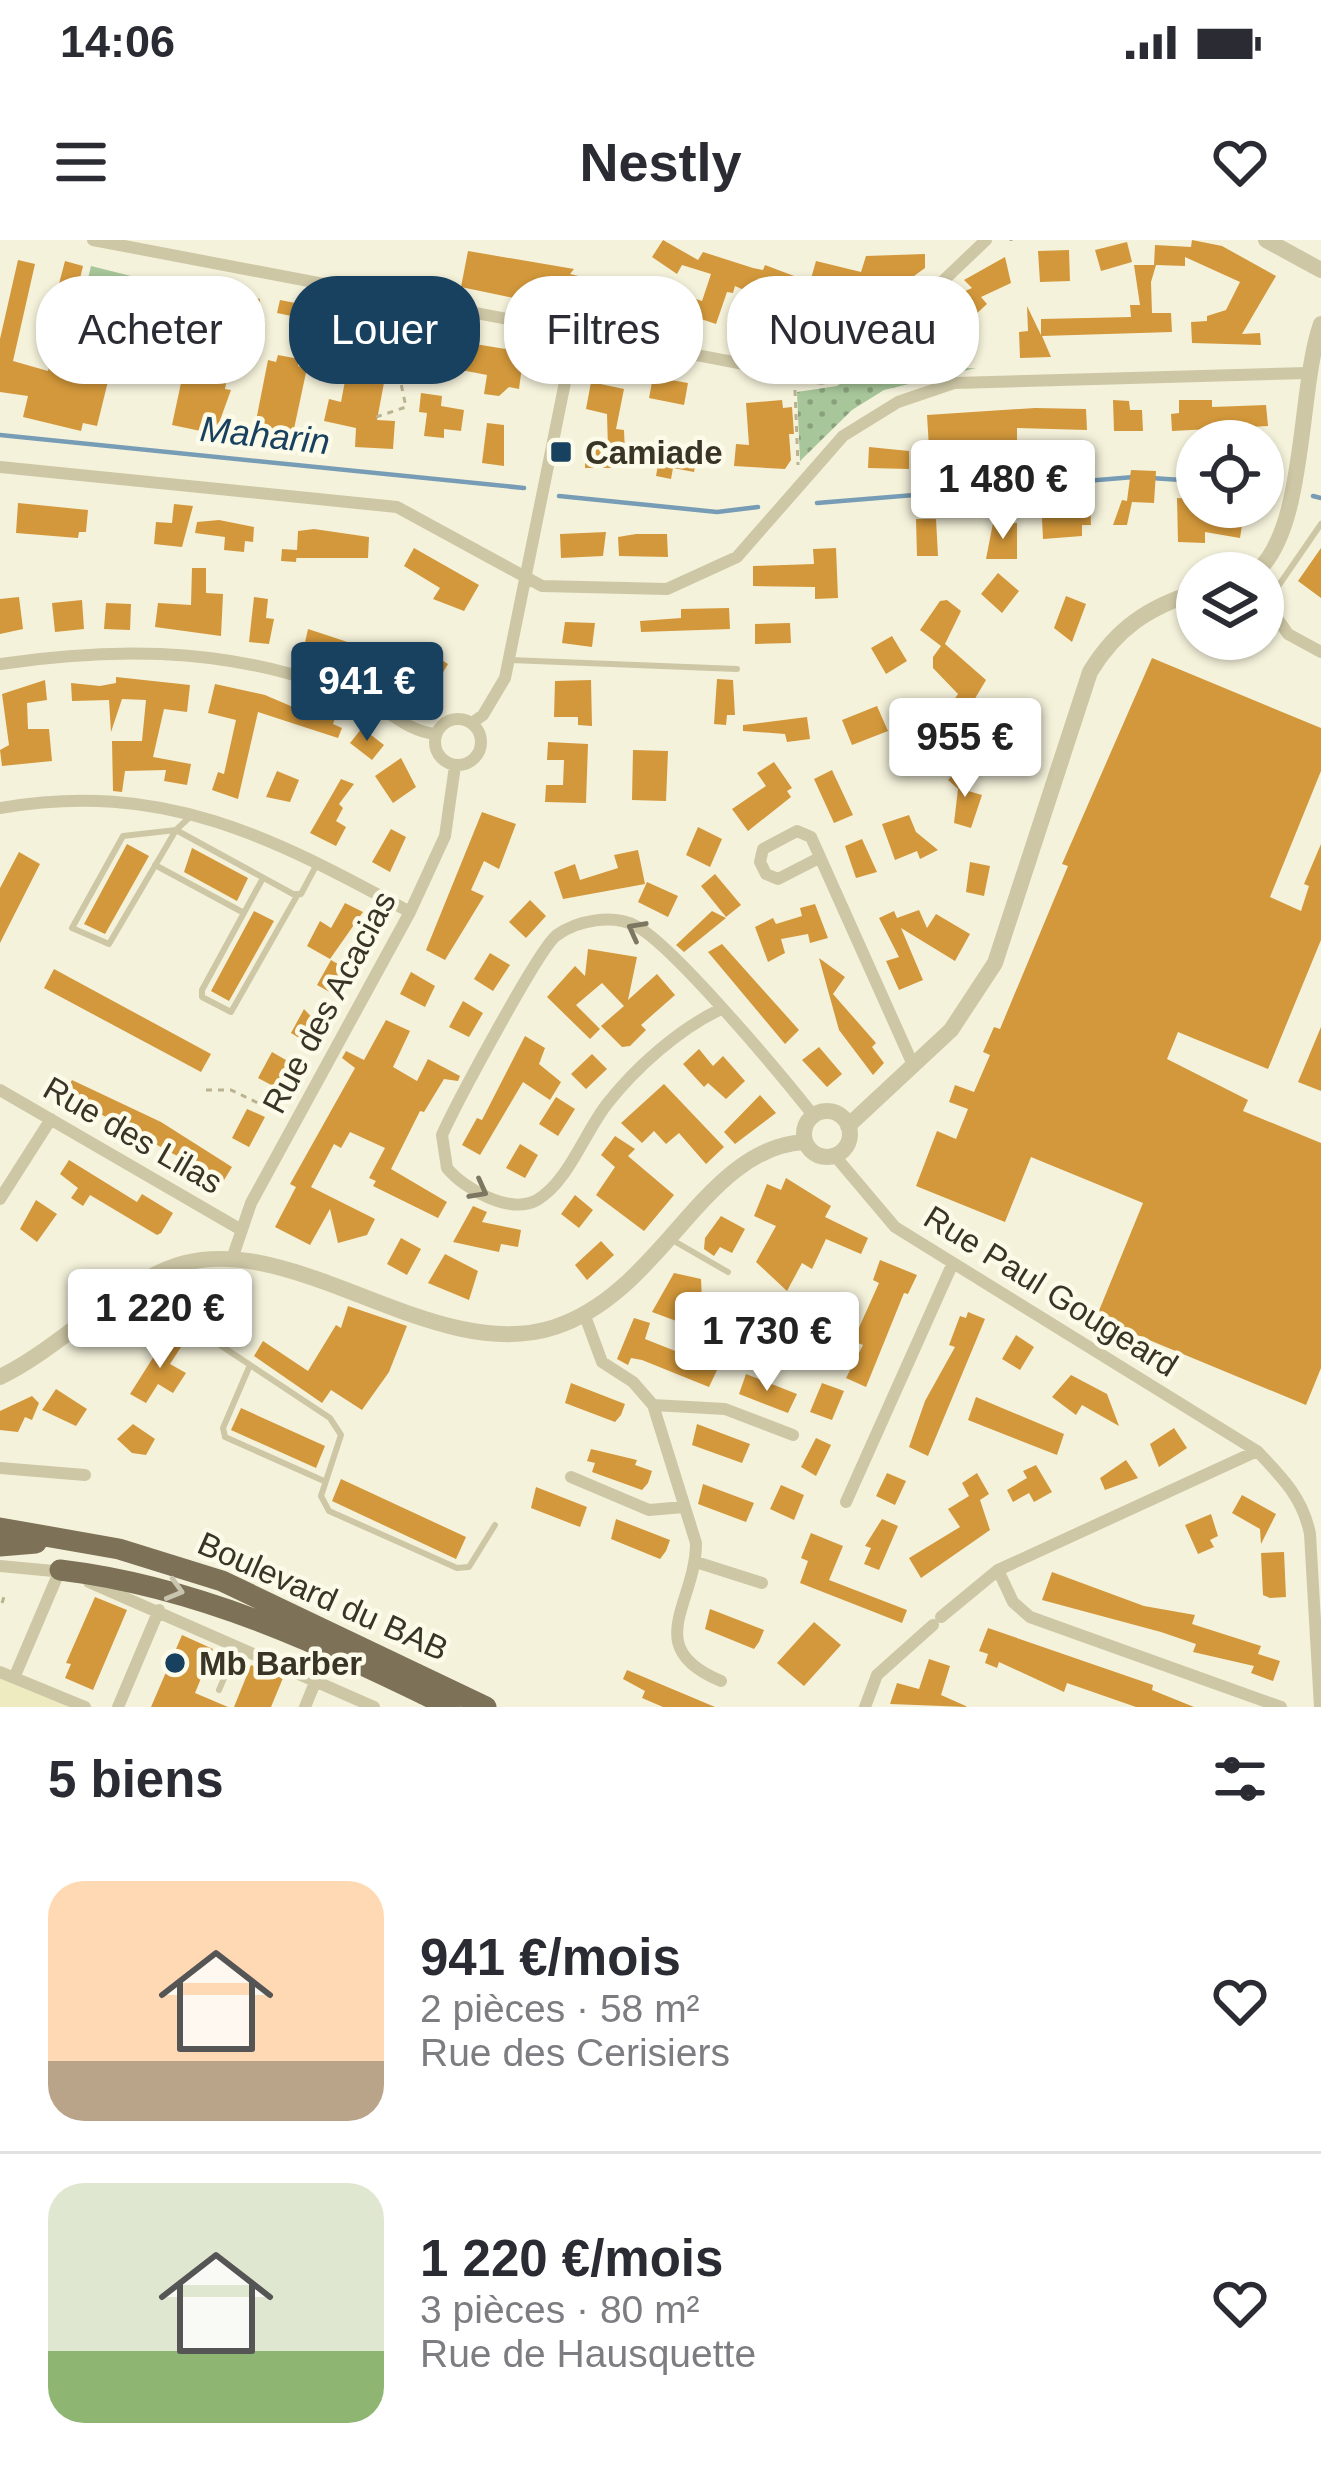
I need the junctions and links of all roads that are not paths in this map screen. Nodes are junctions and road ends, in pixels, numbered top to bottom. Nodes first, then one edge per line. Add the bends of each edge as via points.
1 (93, 240) edge
2 (986, 240) edge
3 (1266, 240) edge
4 (1296, 246) edge
5 (1321, 270) edge
6 (504, 319) edge
7 (1321, 324) edge
8 (703, 357) edge
9 (1307, 373) junction
10 (565, 384) edge
11 (0, 467) edge
12 (1321, 524) edge
13 (1272, 552) edge
14 (1284, 574) edge
15 (526, 576) junction
16 (1176, 602) edge
17 (1284, 628) edge
18 (1321, 652) edge
19 (510, 660) junction
20 (0, 664) edge
21 (737, 669) dead end
22 (472, 724) junction
23 (436, 734) junction
24 (455, 766) junction
25 (0, 808) edge
26 (196, 811) junction
27 (176, 830) junction
28 (819, 858) junction
29 (317, 864) junction
30 (155, 865) junction
31 (263, 878) junction
32 (298, 894) junction
33 (410, 911) junction
34 (244, 914) junction
35 (719, 1010) junction
36 (914, 1067) junction
37 (0, 1090) edge
38 (813, 1115) junction
39 (51, 1119) junction
40 (848, 1126) junction
41 (805, 1142) junction
42 (835, 1156) junction
43 (0, 1199) edge
44 (238, 1228) junction
45 (671, 1239) junction
46 (232, 1259) junction
47 (952, 1265) junction
48 (728, 1272) dead end
49 (136, 1289) junction
50 (585, 1316) junction
51 (250, 1365) junction
52 (0, 1377) edge
53 (653, 1406) junction
54 (794, 1436) dead end
55 (1257, 1451) junction
56 (0, 1468) edge
57 (85, 1474) dead end
58 (571, 1477) dead end
59 (324, 1481) junction
60 (846, 1502) dead end
61 (684, 1507) junction
62 (495, 1525) dead end
63 (0, 1528) edge
64 (1316, 1537) edge
65 (60, 1540) junction
66 (0, 1546) edge
67 (696, 1562) junction
68 (0, 1566) edge
69 (60, 1570) junction
70 (998, 1570) junction
71 (762, 1583) dead end
72 (159, 1610) junction
73 (238, 1645) junction
74 (0, 1672) edge
75 (14, 1678) junction
76 (316, 1680) junction
77 (722, 1681) dead end
78 (218, 1690) dead end
79 (85, 1707) edge
80 (118, 1707) edge
81 (305, 1707) edge
82 (374, 1707) edge
83 (450, 1707) edge
84 (485, 1707) edge
85 (865, 1707) edge
86 (1281, 1707) edge
87 (1320, 1707) edge

1 - 6 street
2 - 8 street via 860,360 822,379
3 - 4 street
4 - 5 street
7 - 9 street
9 - 13 street via 1288,513
9 - 15 street via 954,383 898,402 843,436 759,535 707,574 646,590 542,586
10 - 15 street
11 - 15 street via 397,506
12 - 14 lane
15 - 19 street
16 - 36 street via 1131,622 1090,673 995,963 951,1030
17 - 18 street
19 - 21 lane
19 - 22 street via 496,697
20 - 23 street via 82,652 221,660 325,685
22 - 23 street via 456,719
22 - 24 street via 480,751
23 - 24 street via 438,754
24 - 33 street, Rue des Acacias via 445,836
25 - 26 street via 94,798
26 - 27 lane
26 - 29 street
27 - 30 lane
27 - 30 lane via 123,836 72,928 110,944
27 - 31 lane
28 - 28 street via 778,879 760,862 764,849 797,831 811,837
28 - 36 street
29 - 32 lane
29 - 33 street
30 - 34 lane
31 - 32 lane
31 - 34 lane
32 - 34 lane via 231,1012 202,990
33 - 44 street, Rue des Acacias
35 -> 35 street via 633,924 602,920 559,933 448,1122 441,1146 447,1168 510,1205 534,1202 608,1102 689,1024
35 - 38 street
36 - 40 street
37 - 39 street, Rue des Lilas
38 - 40 street via 833,1112
38 - 41 street
39 - 43 street
39 - 44 street, Rue des Lilas
40 - 42 street via 846,1147
41 - 42 street via 814,1154
41 - 45 street via 740,1166
42 - 47 street, Rue Paul Gougeard via 895,1226
44 - 46 street, Rue des Acacias
45 - 48 lane
45 - 50 street via 627,1288
46 - 49 street via 184,1263
46 - 50 street via 471,1331 529,1333
47 - 55 street, Rue Paul Gougeard
47 - 60 street
49 - 51 lane
49 - 52 street
50 - 53 street via 602,1362
51 - 59 lane via 330,1418 341,1435
51 - 59 lane via 225,1437
53 - 54 street via 725,1409
53 - 61 street
55 - 64 street, Rue Paul Gougeard via 1289,1484
55 - 70 street
56 - 57 street
58 - 61 street via 649,1510
59 - 62 lane via 329,1511 457,1568 469,1567
61 - 67 street
63 - 65 main road, Boulevard du BAB
64 - 87 street
65 - 66 main road, Boulevard du BAB
65 - 84 main road, Boulevard du BAB via 222,1580
67 - 71 street
67 - 77 street via 676,1623 678,1648 692,1669
68 - 69 street
69 - 72 street
69 - 75 street
69 -> 83 main road via 227,1606
70 - 85 street via 878,1675
70 - 86 street via 1030,1617
72 - 73 street
72 - 80 street
73 - 76 street
73 - 78 lane
74 - 75 street
75 - 79 street
76 - 81 street
76 - 82 street

